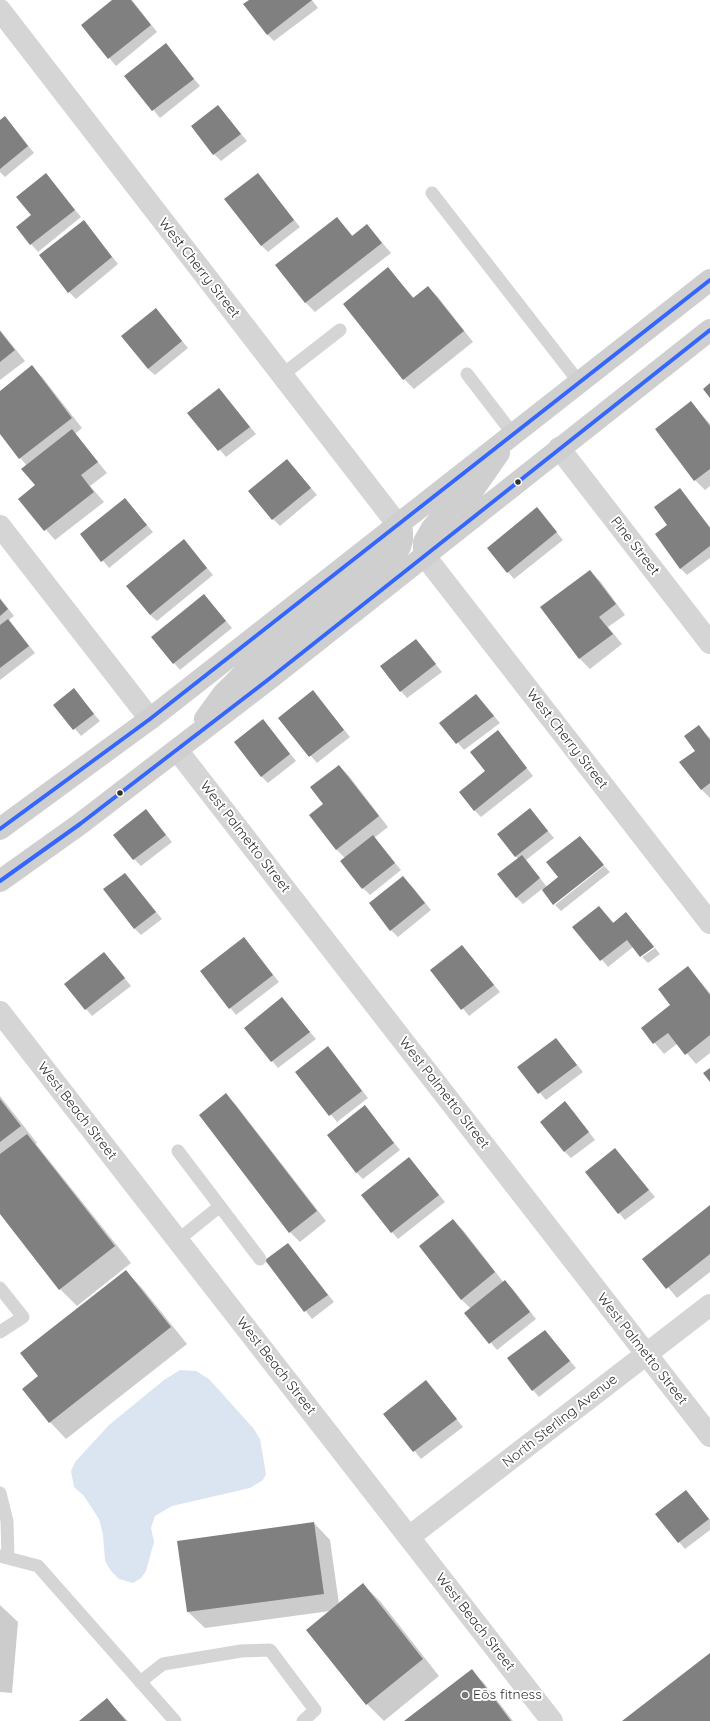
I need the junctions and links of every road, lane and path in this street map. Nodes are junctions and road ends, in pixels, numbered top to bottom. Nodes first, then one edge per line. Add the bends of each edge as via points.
1 (0, 10) edge
2 (432, 193) dead end
3 (710, 280) edge
4 (340, 330) dead end
5 (710, 330) edge
6 (467, 374) dead end
7 (282, 375) junction
8 (580, 382) junction
9 (513, 434) junction
10 (559, 448) junction
11 (398, 525) junction
12 (0, 526) edge
13 (424, 555) junction
14 (710, 643) edge
15 (150, 719) junction
16 (195, 736) junction
17 (177, 750) junction
18 (0, 829) edge
19 (0, 881) edge
20 (710, 923) edge
21 (0, 1012) edge
22 (178, 1151) dead end
23 (220, 1206) junction
24 (178, 1240) junction
25 (260, 1259) dead end
26 (0, 1288) edge
27 (710, 1305) edge
28 (0, 1332) edge
29 (646, 1354) junction
30 (710, 1436) edge
31 (0, 1493) edge
32 (409, 1537) junction
33 (4, 1557) edge
34 (140, 1682) junction
35 (175, 1721) edge
36 (303, 1721) edge
37 (552, 1721) edge

1 - 7 street, West Cherry Street
2 - 8 lane
3 - 8 street
4 - 7 lane
5 - 10 street
6 - 9 lane
7 - 11 street, West Cherry Street
8 - 9 street
9 - 11 street
9 - 13 street via 474,489 448,509 432,528 424,542
10 - 13 street
10 - 14 street, Pine Street
11 - 15 street
11 - 16 street via 402,531 402,540 394,556 243,674 223,694
12 - 15 street
13 - 16 street
13 - 20 street, West Cherry Street
15 - 18 street
16 - 17 street
17 - 19 street
17 - 29 street, West Palmetto Street
21 - 24 street, West Beach Street
22 - 23 lane
23 - 24 lane
23 - 25 lane
24 - 32 street, West Beach Street
26 - 28 lane via 23,1317
27 - 29 street, North Sterling Avenue
29 - 30 street, West Palmetto Street
29 - 32 street, North Sterling Avenue
31 - 33 lane via 6,1521
32 - 37 street, West Beach Street
33 - 34 lane via 38,1566
34 - 35 lane
34 - 36 lane via 163,1664 240,1651 270,1650 315,1710

